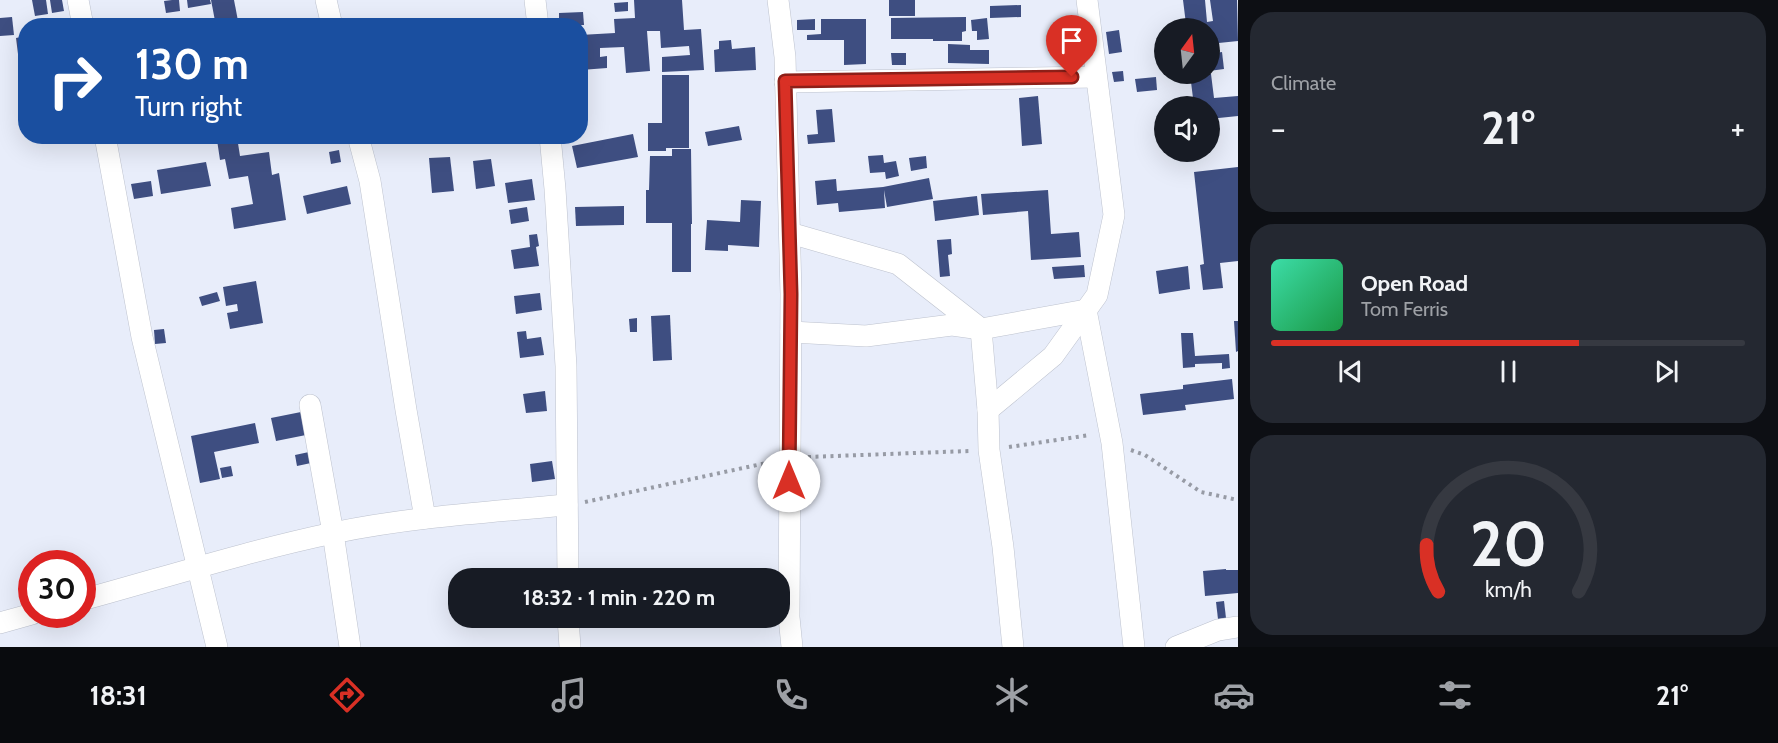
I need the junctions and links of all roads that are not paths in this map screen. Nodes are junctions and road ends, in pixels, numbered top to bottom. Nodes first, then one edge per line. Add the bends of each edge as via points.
1 (78, 0) edge
2 (326, 0) edge
3 (536, 0) edge
4 (778, 0) edge
5 (1087, 0) edge
6 (81, 18) edge
7 (330, 18) edge
8 (537, 18) edge
9 (1096, 76) junction
10 (785, 81) junction
11 (106, 144) edge
12 (360, 144) edge
13 (551, 144) edge
14 (790, 233) junction
15 (1086, 310) junction
16 (981, 329) junction
17 (791, 332) junction
18 (310, 405) dead end
19 (988, 410) junction
20 (567, 506) junction
21 (425, 518) junction
22 (333, 533) junction
23 (197, 567) junction
24 (568, 568) edge
25 (96, 596) edge
26 (18, 618) edge
27 (0, 623) edge
28 (1238, 627) edge
29 (569, 628) edge
30 (217, 647) edge
31 (350, 647) edge
32 (570, 647) edge
33 (792, 647) edge
34 (1013, 647) edge
35 (1134, 647) edge
36 (1176, 647) edge

1 - 6 street
2 - 7 street
3 - 8 street
4 - 10 street
5 - 9 street
9 - 10 street
9 - 15 street via 1114,215 1097,295
10 - 14 street
11 - 23 street via 142,337
12 - 21 street via 370,181
13 - 20 street via 566,366
14 - 16 street via 898,264
14 - 17 street
15 - 16 street
15 - 19 street via 1053,356
15 - 35 street via 1112,443
16 - 17 street via 952,326 866,336
16 - 19 street
17 - 33 street
18 - 22 street
19 - 34 street via 989,450
20 - 21 street
20 - 24 street
21 - 22 street
22 - 23 street
22 - 31 street
23 - 25 street
23 - 30 street
26 - 27 street
28 - 36 street via 1218,630
29 - 32 street

